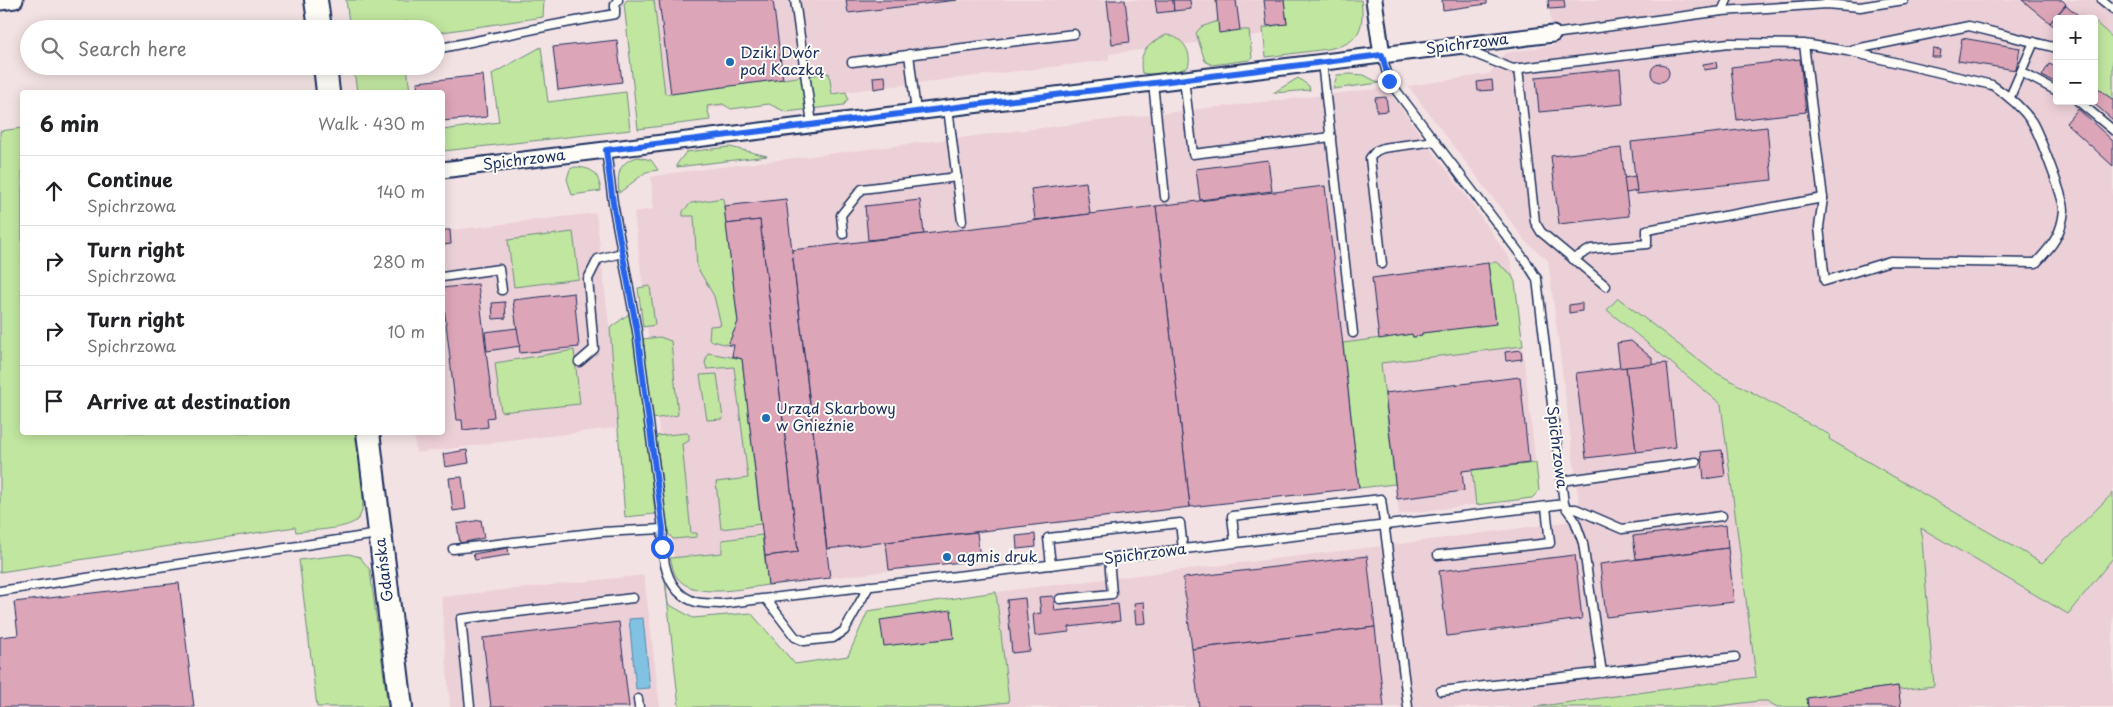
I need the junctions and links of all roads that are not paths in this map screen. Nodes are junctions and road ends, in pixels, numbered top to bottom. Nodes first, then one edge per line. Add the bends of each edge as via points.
1 (15, 0) edge
2 (316, 0) edge
3 (618, 0) edge
4 (795, 0) edge
5 (1374, 0) edge
6 (1727, 0) edge
7 (1904, 0) edge
8 (2102, 0) edge
9 (0, 2) edge
10 (2113, 9) edge
11 (1722, 11) junction
12 (319, 20) edge
13 (1074, 34) dead end
14 (1553, 34) joint
15 (2034, 42) junction
16 (1804, 44) junction
17 (1454, 46) junction
18 (445, 47) edge
19 (2053, 47) edge
20 (1847, 51) junction
21 (909, 54) junction
22 (1382, 55) junction
23 (852, 62) dead end
24 (1322, 62) junction
25 (1518, 68) junction
26 (2021, 72) junction
27 (329, 75) edge
28 (1184, 79) junction
29 (1153, 83) junction
30 (2053, 89) edge
31 (328, 90) edge
32 (2010, 97) junction
33 (2083, 105) edge
34 (948, 108) junction
35 (916, 112) junction
36 (812, 124) junction
37 (2113, 130) edge
38 (1331, 137) junction
39 (1435, 142) junction
40 (606, 150) junction
41 (445, 170) edge
42 (956, 177) junction
43 (1165, 197) dead end
44 (1823, 198) junction
45 (962, 221) dead end
46 (844, 234) dead end
47 (622, 253) junction
48 (1573, 258) junction
49 (1382, 264) dead end
50 (445, 277) edge
51 (1606, 286) dead end
52 (502, 290) dead end
53 (1353, 334) dead end
54 (579, 362) dead end
55 (368, 435) edge
56 (1696, 462) dead end
57 (1561, 481) junction
58 (1546, 506) junction
59 (1566, 506) junction
60 (1722, 516) dead end
61 (1384, 526) junction
62 (663, 529) junction
63 (380, 534) junction
64 (1235, 543) junction
65 (453, 549) dead end
66 (1183, 549) junction
67 (1438, 555) dead end
68 (1109, 558) junction
69 (1051, 565) junction
70 (869, 586) junction
71 (0, 591) edge
72 (633, 598) dead end
73 (766, 599) junction
74 (1060, 600) dead end
75 (1734, 657) dead end
76 (1602, 673) junction
77 (1441, 691) dead end
78 (401, 707) edge
79 (470, 707) edge
80 (1408, 707) edge

1 - 9 street
2 - 12 street
3 - 18 lane via 615,14
4 - 36 lane
5 - 22 street
6 - 11 lane
7 - 11 lane via 1860,7 1826,4
8 - 10 lane
11 - 14 lane
13 - 21 lane
14 - 17 street, Spichrzowa
15 - 19 lane
15 - 20 lane via 1969,26
15 - 26 lane
16 - 20 lane
16 - 25 lane via 1729,43
16 - 44 lane
17 - 22 street, Spichrzowa
17 - 25 lane via 1497,64
20 - 32 lane via 1992,85
21 - 23 lane
21 - 35 lane
22 - 24 street, Spichrzowa
22 - 39 lane, Spichrzowa via 1389,81
24 - 28 street, Spichrzowa
24 - 38 lane
25 - 48 lane via 1535,222 1541,232
26 - 30 lane
26 - 32 lane
27 - 31 street
28 - 29 street, Spichrzowa
28 - 38 lane via 1193,154
29 - 34 street, Spichrzowa
29 - 43 lane
32 - 44 lane via 2032,122 2064,208 2056,242 2036,263 1890,261 1825,281 1819,227
33 - 37 lane
34 - 35 street, Spichrzowa
34 - 42 lane
35 - 36 street, Spichrzowa
36 - 40 street, Spichrzowa
38 - 53 lane
39 - 49 lane via 1383,148 1370,158
39 - 57 lane, Spichrzowa via 1527,263 1536,280
40 - 41 street, Spichrzowa
40 - 47 lane, Spichrzowa
42 - 45 lane
42 - 46 lane via 862,189 841,215
44 - 48 lane via 1647,230 1647,244 1592,249
47 - 54 lane via 598,259 588,279 594,349
47 - 62 lane, Spichrzowa via 637,331
48 - 51 lane
50 - 52 lane via 499,269
55 - 63 street, Gdańska
56 - 57 lane
57 - 59 lane, Spichrzowa
58 - 59 lane, Spichrzowa
58 - 61 lane, Spichrzowa
58 - 67 lane via 1550,543
59 - 60 lane via 1622,528
59 - 76 lane via 1584,543
61 - 64 lane, Spichrzowa
61 - 64 lane via 1381,499 1232,516
61 - 80 lane
62 - 65 lane via 600,532
62 - 73 lane, Spichrzowa via 664,562 677,591 695,602 720,604
63 - 71 lane
63 - 78 street, Gdańska
64 - 66 lane, Spichrzowa
66 - 68 lane, Spichrzowa
66 - 69 lane via 1180,523 1048,538
68 - 69 lane, Spichrzowa
68 - 74 lane via 1112,594
69 - 70 lane, Spichrzowa
70 - 73 lane, Spichrzowa
70 - 73 lane via 844,631 834,638 804,641 796,637
72 - 79 lane via 460,619
75 - 76 lane
76 - 77 lane

